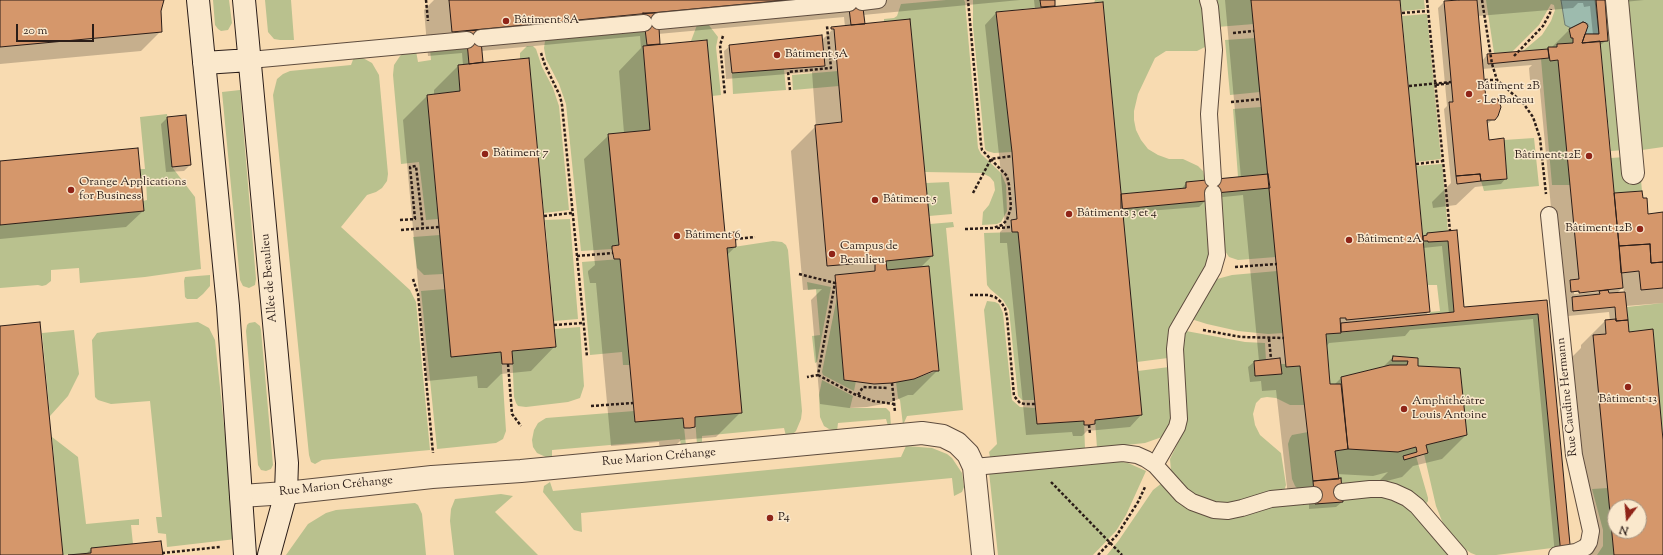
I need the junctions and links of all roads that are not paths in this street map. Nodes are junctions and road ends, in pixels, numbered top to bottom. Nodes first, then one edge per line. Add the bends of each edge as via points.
1 (198, 0) edge
2 (244, 0) edge
3 (1208, 0) edge
4 (1617, 0) edge
5 (863, 1) edge
6 (250, 60) junction
7 (204, 63) junction
8 (1633, 173) dead end
9 (1549, 215) road end
10 (1155, 465) junction
11 (974, 467) junction
12 (1342, 492) dead end
13 (286, 493) junction
14 (1314, 495) dead end
15 (241, 496) junction
16 (245, 555) edge
17 (269, 555) edge
18 (983, 555) edge
19 (1459, 555) edge
20 (1557, 555) edge

1 - 7 street
2 - 6 street, Allée de Beaulieu
3 - 10 lane via 1214,50 1209,114 1218,248 1216,262 1177,331 1175,349 1179,419
4 - 8 street
5 - 6 lane
6 - 7 street
6 - 13 street, Allée de Beaulieu via 287,463
7 - 15 street via 228,306
9 - 20 lane, Rue Caudine Hermann via 1574,455 1591,531 1586,547 1576,552
10 - 11 lane via 1137,455 1123,453
10 - 14 lane via 1182,495 1192,502 1214,510 1228,511 1271,499
11 - 13 street, Rue Marion Créhange via 968,454 957,443 942,436 922,433 432,477
11 - 18 street, Rue Marion Créhange
12 - 19 lane via 1383,489 1407,498
13 - 15 street, Rue Marion Créhange
13 - 17 street, Allée de Beaulieu
15 - 16 street

